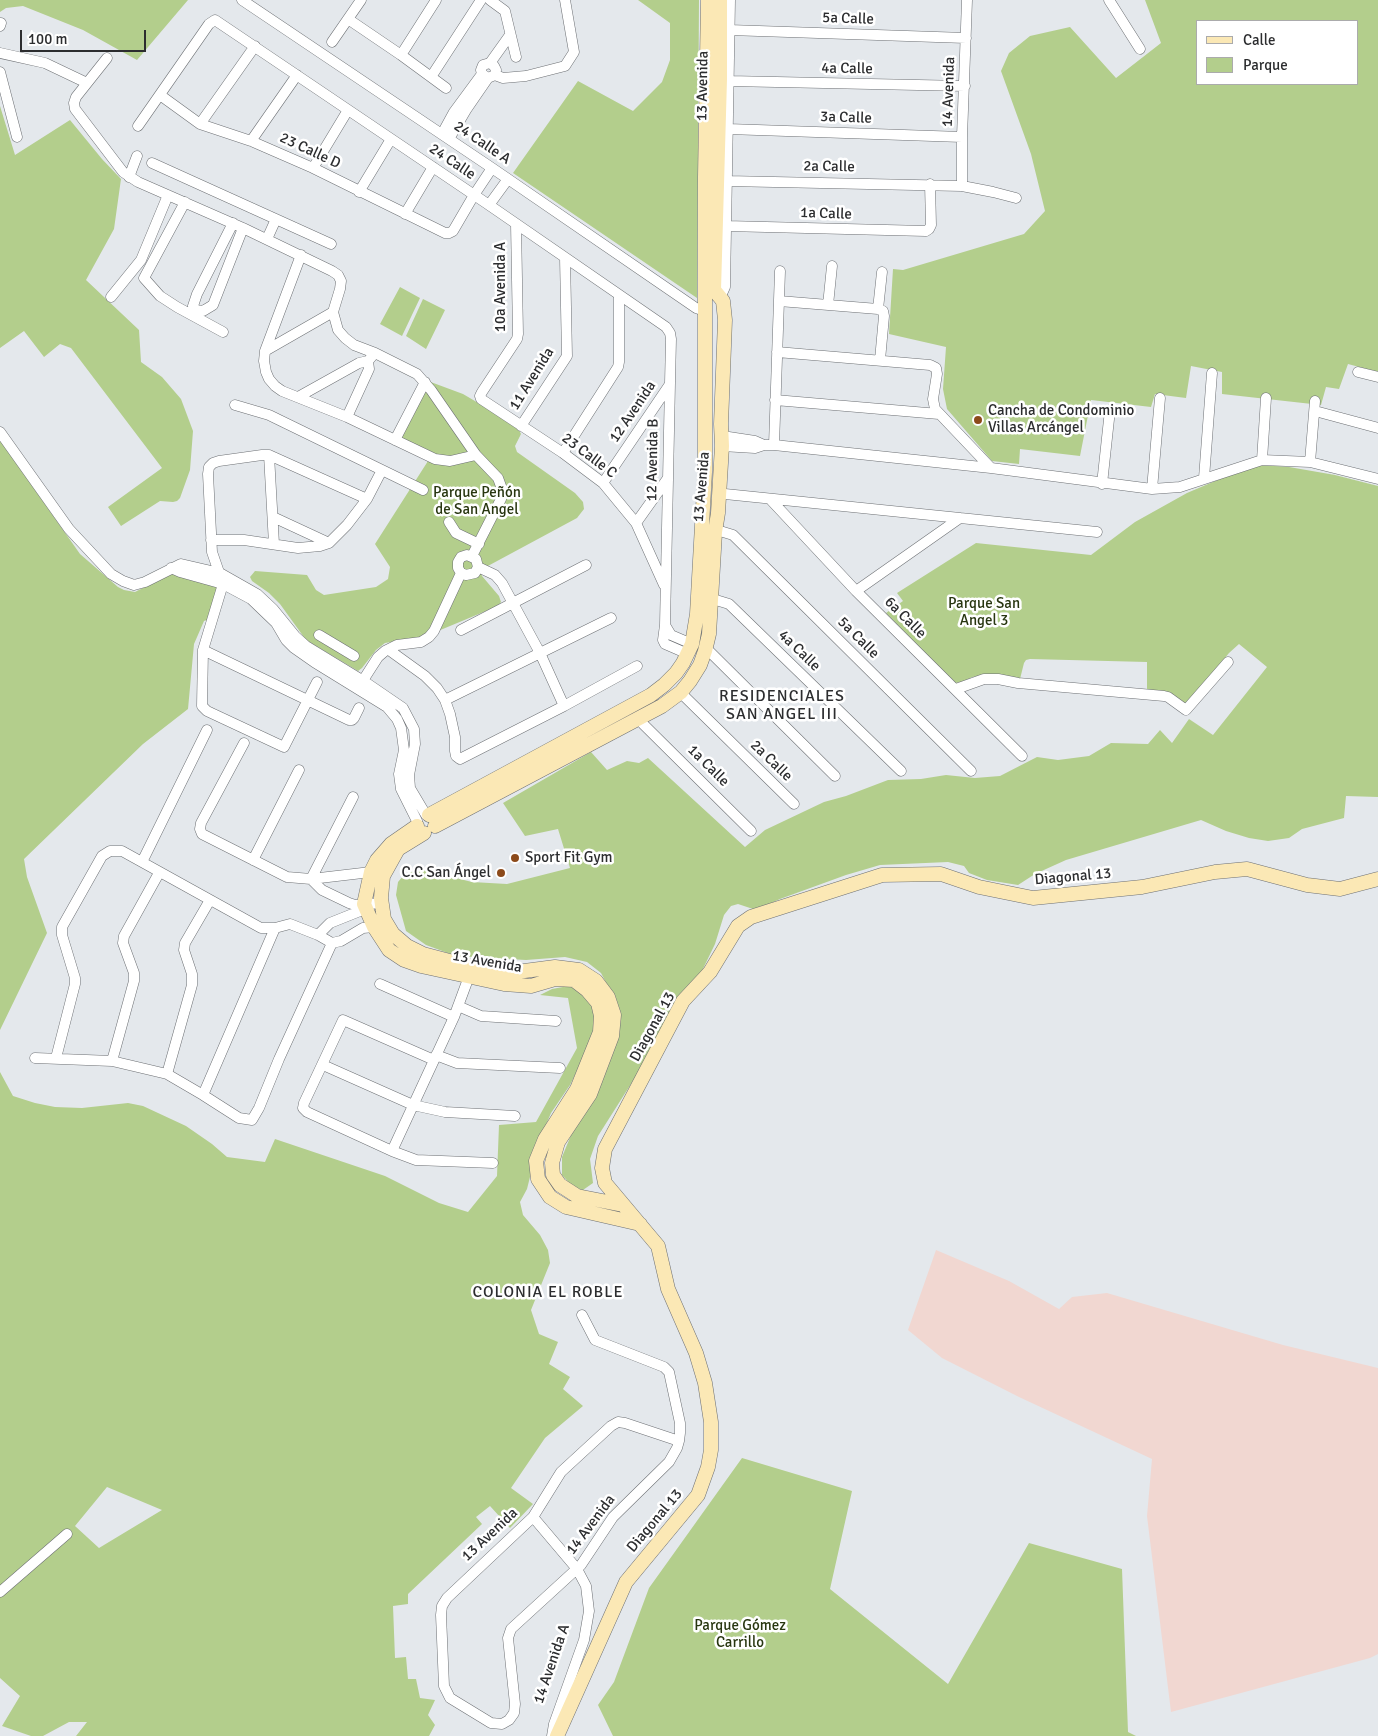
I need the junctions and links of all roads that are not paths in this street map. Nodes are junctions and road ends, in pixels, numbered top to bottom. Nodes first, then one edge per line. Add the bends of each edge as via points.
1 (360, 0) edge
2 (436, 0) edge
3 (481, 0) edge
4 (490, 0) edge
5 (565, 0) edge
6 (708, 0) edge
7 (720, 0) edge
8 (730, 0) edge
9 (967, 0) edge
10 (1109, 0) edge
11 (245, 1) edge
12 (348, 19) junction
13 (730, 30) junction
14 (510, 35) junction
15 (966, 38) junction
16 (332, 42) dead end
17 (255, 46) junction
18 (1140, 49) dead end
19 (0, 53) edge
20 (401, 55) junction
21 (516, 57) dead end
22 (107, 58) dead end
23 (0, 72) edge
24 (297, 76) junction
25 (488, 76) junction
26 (431, 77) junction
27 (729, 81) junction
28 (87, 83) junction
29 (965, 86) junction
30 (446, 88) dead end
31 (160, 95) junction
32 (348, 110) junction
33 (200, 124) junction
34 (138, 126) dead end
35 (728, 129) junction
36 (17, 137) dead end
37 (446, 137) junction
38 (962, 137) junction
39 (391, 139) junction
40 (251, 141) junction
41 (137, 156) dead end
42 (152, 163) dead end
43 (433, 167) junction
44 (314, 168) junction
45 (492, 168) junction
46 (129, 177) junction
47 (508, 179) junction
48 (727, 181) junction
49 (930, 184) junction
50 (962, 186) junction
51 (360, 192) junction
52 (168, 195) junction
53 (474, 195) junction
54 (1016, 198) dead end
55 (185, 202) junction
56 (489, 205) junction
57 (405, 214) junction
58 (276, 219) junction
59 (516, 224) junction
60 (238, 226) junction
61 (726, 226) junction
62 (267, 239) junction
63 (331, 244) dead end
64 (301, 256) junction
65 (565, 258) junction
66 (832, 266) dead end
67 (780, 270) dead end
68 (882, 272) dead end
69 (618, 295) junction
70 (111, 297) dead end
71 (720, 298) junction
72 (779, 301) junction
73 (828, 305) junction
74 (878, 309) junction
75 (704, 311) junction
76 (333, 312) junction
77 (725, 326) junction
78 (223, 332) dead end
79 (670, 332) joint
80 (265, 351) junction
81 (777, 352) junction
82 (372, 357) junction
83 (880, 360) junction
84 (1358, 372) dead end
85 (1212, 373) dead end
86 (1378, 377) edge
87 (424, 382) junction
88 (670, 383) junction
89 (298, 397) junction
90 (1160, 398) dead end
91 (1266, 398) dead end
92 (481, 399) joint
93 (776, 400) junction
94 (235, 405) dead end
95 (1110, 410) dead end
96 (939, 414) junction
97 (347, 417) junction
98 (705, 424) junction
99 (521, 426) junction
100 (1378, 428) edge
101 (0, 432) edge
102 (722, 435) junction
103 (395, 440) junction
104 (769, 445) junction
105 (562, 453) junction
106 (476, 454) junction
107 (269, 455) junction
108 (1262, 460) junction
109 (1310, 462) junction
110 (991, 468) junction
111 (1378, 468) edge
112 (382, 470) junction
113 (705, 472) junction
114 (720, 477) junction
115 (668, 478) junction
116 (1204, 478) junction
117 (1374, 478) edge
118 (604, 483) junction
119 (1102, 484) junction
120 (424, 490) dead end
121 (1152, 490) junction
122 (725, 494) junction
123 (367, 499) junction
124 (770, 499) junction
125 (273, 517) junction
126 (960, 518) junction
127 (449, 522) dead end
128 (636, 523) junction
129 (712, 531) junction
130 (1097, 532) dead end
131 (211, 540) junction
132 (329, 543) junction
133 (274, 544) junction
134 (479, 544) junction
135 (472, 556) junction
136 (586, 565) dead end
137 (170, 568) junction
138 (470, 572) junction
139 (220, 573) junction
140 (223, 584) junction
141 (665, 588) junction
142 (856, 591) junction
143 (716, 600) junction
144 (510, 605) junction
145 (611, 618) dead end
146 (461, 630) dead end
147 (318, 635) dead end
148 (330, 641) junction
149 (690, 649) junction
150 (203, 650) junction
151 (389, 650) junction
152 (710, 652) junction
153 (537, 655) junction
154 (354, 656) dead end
155 (316, 658) junction
156 (1228, 662) dead end
157 (637, 666) dead end
158 (317, 682) dead end
159 (360, 684) junction
160 (956, 689) junction
161 (684, 696) junction
162 (444, 700) junction
163 (308, 701) junction
164 (562, 707) junction
165 (358, 708) dead end
166 (643, 724) junction
167 (207, 730) dead end
168 (244, 743) dead end
169 (592, 744) junction
170 (1022, 756) dead end
171 (299, 770) dead end
172 (902, 771) dead end
173 (972, 771) dead end
174 (835, 776) dead end
175 (353, 797) dead end
176 (794, 804) dead end
177 (425, 822) junction
178 (751, 831) dead end
179 (253, 860) junction
180 (142, 862) junction
181 (159, 873) junction
182 (377, 874) junction
183 (311, 879) junction
184 (1378, 879) edge
185 (210, 900) junction
186 (382, 903) junction
187 (365, 907) junction
188 (374, 927) junction
189 (275, 928) junction
190 (318, 935) junction
191 (332, 943) junction
192 (448, 967) junction
193 (471, 972) junction
194 (380, 984) dead end
195 (458, 1006) junction
196 (454, 1017) junction
197 (556, 1021) dead end
198 (435, 1057) junction
199 (35, 1058) dead end
200 (56, 1058) junction
201 (112, 1061) junction
202 (323, 1065) junction
203 (560, 1068) dead end
204 (167, 1074) junction
205 (203, 1095) junction
206 (413, 1105) junction
207 (515, 1116) dead end
208 (392, 1151) junction
209 (493, 1163) dead end
210 (623, 1205) junction
211 (640, 1224) junction
212 (582, 1315) dead end
213 (679, 1441) junction
214 (533, 1517) junction
215 (66, 1534) dead end
216 (577, 1569) junction
217 (0, 1592) edge
218 (588, 1602) junction
219 (512, 1717) joint
220 (545, 1736) edge
221 (552, 1736) edge
222 (557, 1736) edge

1 - 12 street
2 - 20 street
3 - 26 street
4 - 14 street via 505,11
5 - 25 street via 574,52 565,66 526,76
6 - 75 street, 13 Avenida
7 - 71 street, 13 Avenida via 714,290
8 - 13 street
9 - 15 street, 14 Avenida
10 - 18 street
11 - 37 street, 24 Calle A
12 - 16 street
12 - 20 street
13 - 15 street, 5a Calle
13 - 27 street
14 - 21 street
14 - 25 street via 490,63 496,68
15 - 29 street, 14 Avenida
17 - 24 street, 24 Calle
17 - 31 street, 24 Calle via 215,20
17 - 33 street
19 - 28 street via 45,63
20 - 26 street
22 - 28 street
23 - 36 street
24 - 32 street, 24 Calle
24 - 40 street
25 - 37 street
26 - 30 street
27 - 29 street, 4a Calle
27 - 35 street
28 - 46 street via 76,97 75,109
29 - 38 street, 14 Avenida
31 - 33 street, 23 Calle D
31 - 34 street
32 - 39 street, 24 Calle
32 - 44 street
33 - 40 street, 23 Calle D
35 - 38 street, 3a Calle
35 - 48 street
37 - 45 street, 24 Calle A
38 - 50 street, 14 Avenida
39 - 43 street, 24 Calle
39 - 51 street
40 - 44 street, 23 Calle D
41 - 46 street
42 - 58 street
43 - 53 street, 24 Calle
43 - 57 street
44 - 51 street, 23 Calle D
45 - 47 street, 24 Calle A
45 - 53 street
46 - 52 street
47 - 56 street
47 - 75 street, 24 Calle A
48 - 49 street, 2a Calle
48 - 61 street
49 - 50 street, 2a Calle
49 - 61 street, 1a Calle via 931,225 926,231
50 - 54 street, 2a Calle
51 - 57 street, 23 Calle D
52 - 55 street
52 - 70 street via 141,260
53 - 56 street, 24 Calle
53 - 57 street, 23 Calle D via 450,233
55 - 60 street
55 - 78 street via 144,278 160,296
56 - 59 street, 24 Calle
58 - 62 street
58 - 63 street
59 - 65 street, 24 Calle
59 - 92 street, 10a Avenida A via 518,334 482,392
60 - 60 street via 213,305 203,311 196,310 193,306 197,294
60 - 62 street
61 - 71 street via 725,287
62 - 64 street
64 - 76 street via 338,275 340,289
64 - 80 street
65 - 69 street, 24 Calle
65 - 99 street, 11 Avenida via 567,356
66 - 73 street
67 - 72 street
68 - 74 street
69 - 79 street, 24 Calle
69 - 105 street via 618,367
71 - 75 street
71 - 77 street, 13 Avenida via 725,306
72 - 73 street
72 - 81 street
73 - 74 street
74 - 83 street via 884,316
75 - 77 street
75 - 98 street, 13 Avenida
76 - 80 street
76 - 82 street via 344,338
77 - 102 street, 13 Avenida
79 - 88 street, 12 Avenida B
80 - 89 street via 269,379 282,391
81 - 83 street
81 - 93 street
82 - 87 street via 408,369
82 - 89 street
82 - 97 street
83 - 96 street via 936,368 933,399
84 - 86 street
85 - 116 street
87 - 103 street
87 - 106 street
88 - 115 street, 12 Avenida B
88 - 118 street, 12 Avenida
89 - 97 street
90 - 121 street
91 - 108 street
92 - 99 street, 23 Calle C
93 - 96 street
93 - 104 street
94 - 112 street via 269,415
95 - 119 street
96 - 110 street
97 - 103 street
98 - 102 street
98 - 113 street, 13 Avenida
99 - 105 street, 23 Calle C
100 - 109 street via 1315,406
101 - 137 street via 69,530 111,574 134,585
102 - 104 street via 755,448
102 - 114 street, 13 Avenida
103 - 106 street via 443,461
104 - 110 street
105 - 118 street, 23 Calle C
106 - 134 street via 493,471 502,488 501,499
107 - 123 street
107 - 125 street
107 - 131 street via 219,461 209,467
108 - 109 street
108 - 116 street
109 - 117 street
110 - 119 street
111 - 117 street
112 - 120 street
112 - 123 street
113 - 114 street via 711,470
113 - 129 street, 13 Avenida
114 - 122 street
114 - 129 street, 13 Avenida
115 - 128 street
115 - 141 street, 12 Avenida B
116 - 121 street via 1180,487
118 - 128 street, 23 Calle C
119 - 121 street
122 - 124 street
122 - 129 street
123 - 132 street
124 - 126 street
124 - 142 street, 6a Calle
125 - 132 street
125 - 133 street
126 - 130 street
126 - 142 street
127 - 134 street via 456,533
128 - 141 street, 23 Calle C
129 - 143 street
129 - 149 street, 13 Avenida
129 - 169 street, 13 Avenida via 709,634 700,665 675,697
129 - 173 street, 5a Calle via 733,535
131 - 133 street
131 - 139 street
132 - 133 street via 298,548
134 - 135 street
135 - 138 street via 476,559
135 - 138 street via 461,557 458,562 458,568
136 - 144 street
137 - 139 street via 181,564
137 - 140 street
138 - 144 street via 490,580
138 - 151 street via 438,637 430,645 398,652
139 - 140 street
139 - 155 street via 257,594 274,609
140 - 150 street
140 - 155 street via 251,599 276,623 294,648
141 - 149 street, 12 Avenida B via 665,626 671,635
142 - 160 street, 6a Calle
143 - 152 street via 715,633
143 - 172 street, 4a Calle via 729,604
144 - 146 street
144 - 153 street
145 - 153 street
147 - 148 street
148 - 154 street
148 - 155 street
149 - 177 street, 13 Avenida via 676,673 651,695
150 - 163 street
150 - 163 street via 202,706 279,746 284,747 288,743
151 - 159 street via 378,657
151 - 162 street via 425,676
152 - 161 street
152 - 174 street
153 - 162 street
153 - 164 street
155 - 159 street
156 - 160 street via 1186,710 1164,696 998,679 984,679
157 - 164 street
158 - 163 street
159 - 177 street via 397,703 408,716 414,729 415,744 410,788
160 - 170 street, 6a Calle
161 - 166 street
161 - 176 street, 2a Calle
162 - 164 street via 455,736 456,756 460,759
163 - 165 street via 352,720
166 - 169 street via 607,742
166 - 178 street, 1a Calle
167 - 180 street
168 - 179 street via 200,829 202,834
169 - 177 street, 13 Avenida
171 - 179 street
175 - 183 street
177 - 182 street, 13 Avenida
179 - 183 street via 287,877
180 - 181 street
180 - 200 street via 122,851 110,851 102,856 62,927 75,984
181 - 185 street
181 - 201 street via 124,936 134,981
182 - 183 street
182 - 186 street, 13 Avenida
182 - 187 street, 13 Avenida via 364,897
183 - 187 street via 322,890
184 - 210 street, Diagonal 13 via 1340,889 1306,885 1247,870 1215,872 1142,887 1033,898 979,887 941,874 882,875 751,916 738,926 710,972 683,1001 605,1149 602,1168 605,1183
185 - 189 street via 261,928
185 - 204 street via 185,943 192,985
186 - 187 street
186 - 192 street, 13 Avenida via 384,919 393,934 407,946
187 - 188 street, 13 Avenida
187 - 190 street via 330,923
188 - 191 street via 363,928
188 - 192 street, 13 Avenida via 389,950 404,960 421,966
189 - 190 street via 290,924
189 - 205 street
190 - 191 street
191 - 205 street via 252,1120 239,1118
192 - 193 street, 13 Avenida
193 - 195 street
193 - 210 street, 13 Avenida via 510,973 555,967 579,970 596,981 608,997 614,1015 612,1036 590,1094 558,1142 552,1163 553,1175 560,1185 577,1196
193 - 211 street, 13 Avenida via 504,984 531,986 555,979 574,980 598,1003 600,1032 577,1089 545,1139 536,1161 538,1178 550,1197 566,1207
194 - 196 street
195 - 196 street
195 - 197 street via 480,1016
196 - 198 street
198 - 202 street via 343,1020
198 - 203 street via 457,1063
198 - 206 street
199 - 200 street
200 - 201 street
201 - 204 street
202 - 206 street
202 - 208 street via 303,1108
204 - 205 street
206 - 207 street via 445,1112
206 - 208 street
208 - 209 street via 416,1160
210 - 211 street, Diagonal 13
211 - 222 street, Diagonal 13 via 658,1246 668,1289 696,1353 705,1383 711,1422 708,1467 698,1495 626,1582
212 - 213 street, 14 Avenida via 595,1340 669,1372 680,1423
213 - 214 street, 13 Avenida via 616,1423 561,1472
213 - 216 street, 14 Avenida via 669,1462 613,1517
214 - 216 street
214 - 219 street, 13 Avenida via 450,1595 441,1615 446,1691 454,1701 491,1723 502,1724
215 - 217 street
216 - 218 street, 14 Avenida A via 587,1589
216 - 219 street, 14 Avenida via 510,1632 515,1704
218 - 220 street, 14 Avenida A
218 - 221 street, 14 Avenida A via 584,1640

